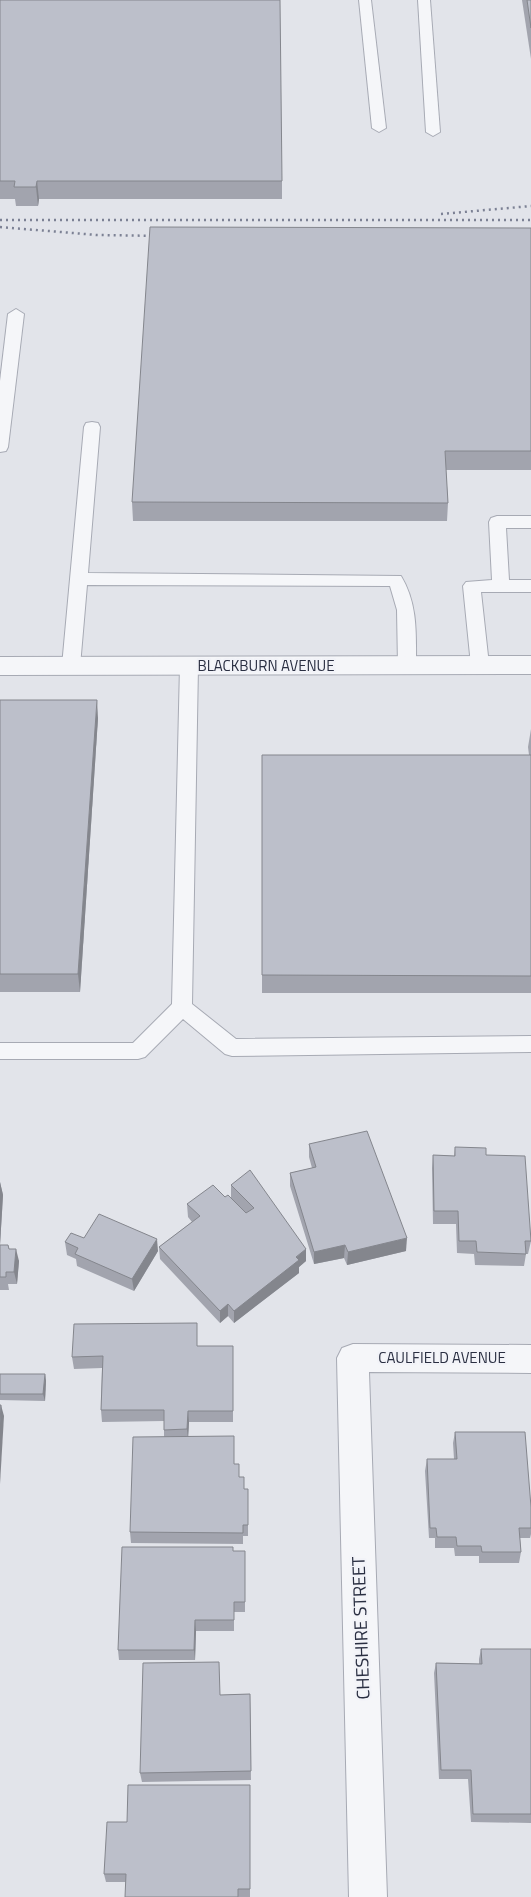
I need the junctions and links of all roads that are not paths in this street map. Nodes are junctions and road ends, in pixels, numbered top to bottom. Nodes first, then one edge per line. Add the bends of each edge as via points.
1 (365, 0) edge
2 (424, 0) edge
3 (379, 128) dead end
4 (432, 132) dead end
5 (16, 314) dead end
6 (92, 427) dead end
7 (0, 447) edge
8 (531, 522) edge
9 (79, 579) junction
10 (501, 586) junction
11 (531, 586) edge
12 (480, 665) junction
13 (531, 665) edge
14 (0, 666) edge
15 (71, 666) junction
16 (189, 666) junction
17 (407, 666) junction
18 (182, 1007) junction
19 (531, 1044) edge
20 (0, 1051) edge
21 (353, 1358) joint
22 (531, 1359) edge
23 (368, 1897) edge

1 - 3 lane
2 - 4 lane
5 - 7 lane
6 - 9 lane
8 - 10 lane via 496,522
9 - 15 lane
9 - 17 lane via 395,580 403,591
10 - 11 lane
10 - 12 lane via 472,586
12 - 13 street, BLACKBURN AVENUE
12 - 17 street, BLACKBURN AVENUE
14 - 15 street, BLACKBURN AVENUE
15 - 16 street, BLACKBURN AVENUE
16 - 17 street, BLACKBURN AVENUE
16 - 18 lane
18 - 19 lane via 232,1048
18 - 20 lane via 138,1051
21 - 22 street, CAULFIELD AVENUE
21 - 23 street, CHESHIRE STREET

